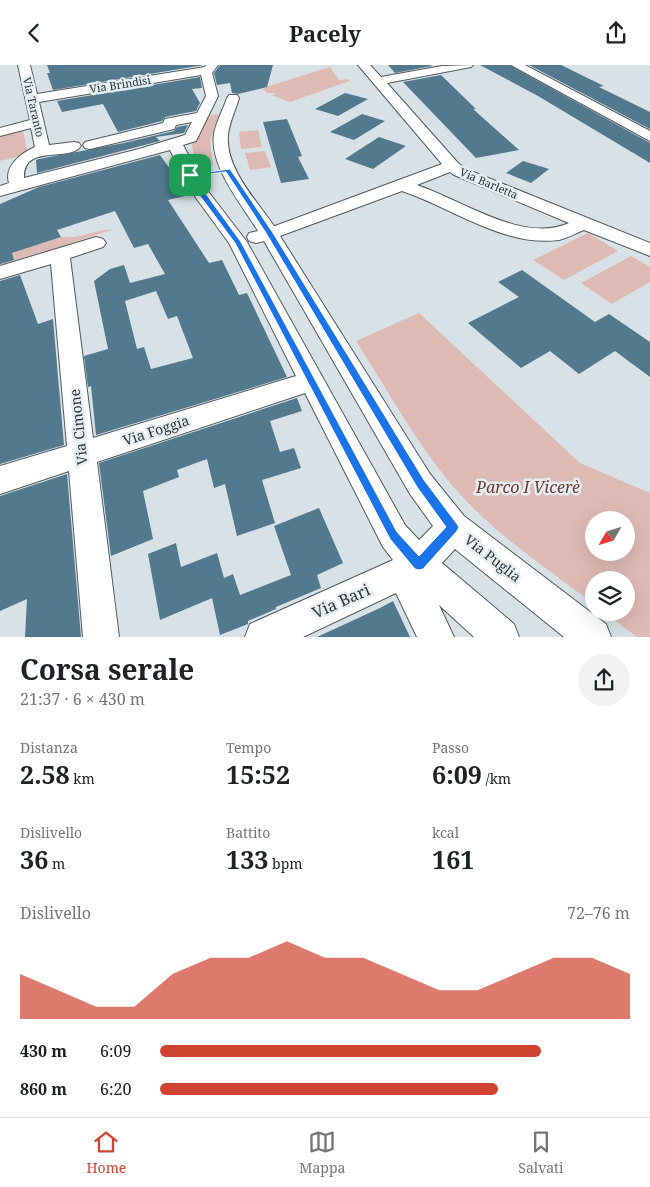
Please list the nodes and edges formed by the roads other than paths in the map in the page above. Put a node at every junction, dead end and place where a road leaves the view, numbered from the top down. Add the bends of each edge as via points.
1 (24, 65) edge
2 (364, 65) edge
3 (467, 65) edge
4 (517, 65) edge
5 (210, 67) edge
6 (379, 81) junction
7 (233, 98) dead end
8 (32, 99) junction
9 (203, 116) junction
10 (36, 123) junction
11 (0, 132) edge
12 (650, 137) edge
13 (175, 144) junction
14 (90, 145) dead end
15 (74, 146) dead end
16 (43, 149) junction
17 (21, 163) junction
18 (452, 166) junction
19 (0, 168) edge
20 (228, 170) junction
21 (190, 175) junction
22 (18, 185) junction
23 (401, 185) junction
24 (0, 191) edge
25 (584, 223) junction
26 (269, 233) junction
27 (238, 242) junction
28 (96, 243) dead end
29 (650, 250) edge
30 (60, 255) junction
31 (0, 273) edge
32 (312, 381) junction
33 (80, 454) junction
34 (0, 480) edge
35 (453, 527) junction
36 (412, 569) junction
37 (101, 637) edge
38 (262, 637) edge
39 (436, 637) edge
40 (501, 637) edge
41 (593, 637) edge

1 - 8 street, Via Taranto
2 - 6 street, Via Barletta
3 - 6 street
4 - 12 street
5 - 8 street, Via Brindisi
5 - 9 street via 206,77 212,96
6 - 18 street, Via Barletta
7 - 20 street, Via Puglia via 221,135
8 - 10 street, Via Taranto
9 - 13 street via 194,136
9 - 14 street
10 - 11 street
10 - 16 street, Via Taranto
13 - 21 street
13 - 22 street
15 - 16 street
16 - 17 street
17 - 19 street
17 - 22 street via 15,174
18 - 23 street
18 - 25 street, Via Barletta
20 - 21 street
20 - 26 street, Via Puglia
21 - 27 street
22 - 24 street
23 - 25 street via 514,232 560,234
23 - 26 street
25 - 29 street, Via Barletta
26 - 27 street
26 - 35 street, Via Puglia via 420,484
27 - 32 street
28 - 30 street
30 - 31 street
30 - 33 street, Via Cimone
32 - 33 street, Via Foggia
32 - 36 street
33 - 34 street, Via Foggia
33 - 37 street, Via Cimone
35 - 36 street
35 - 41 street, Via Puglia
36 - 38 street, Via Bari
36 - 39 street
36 - 40 street

